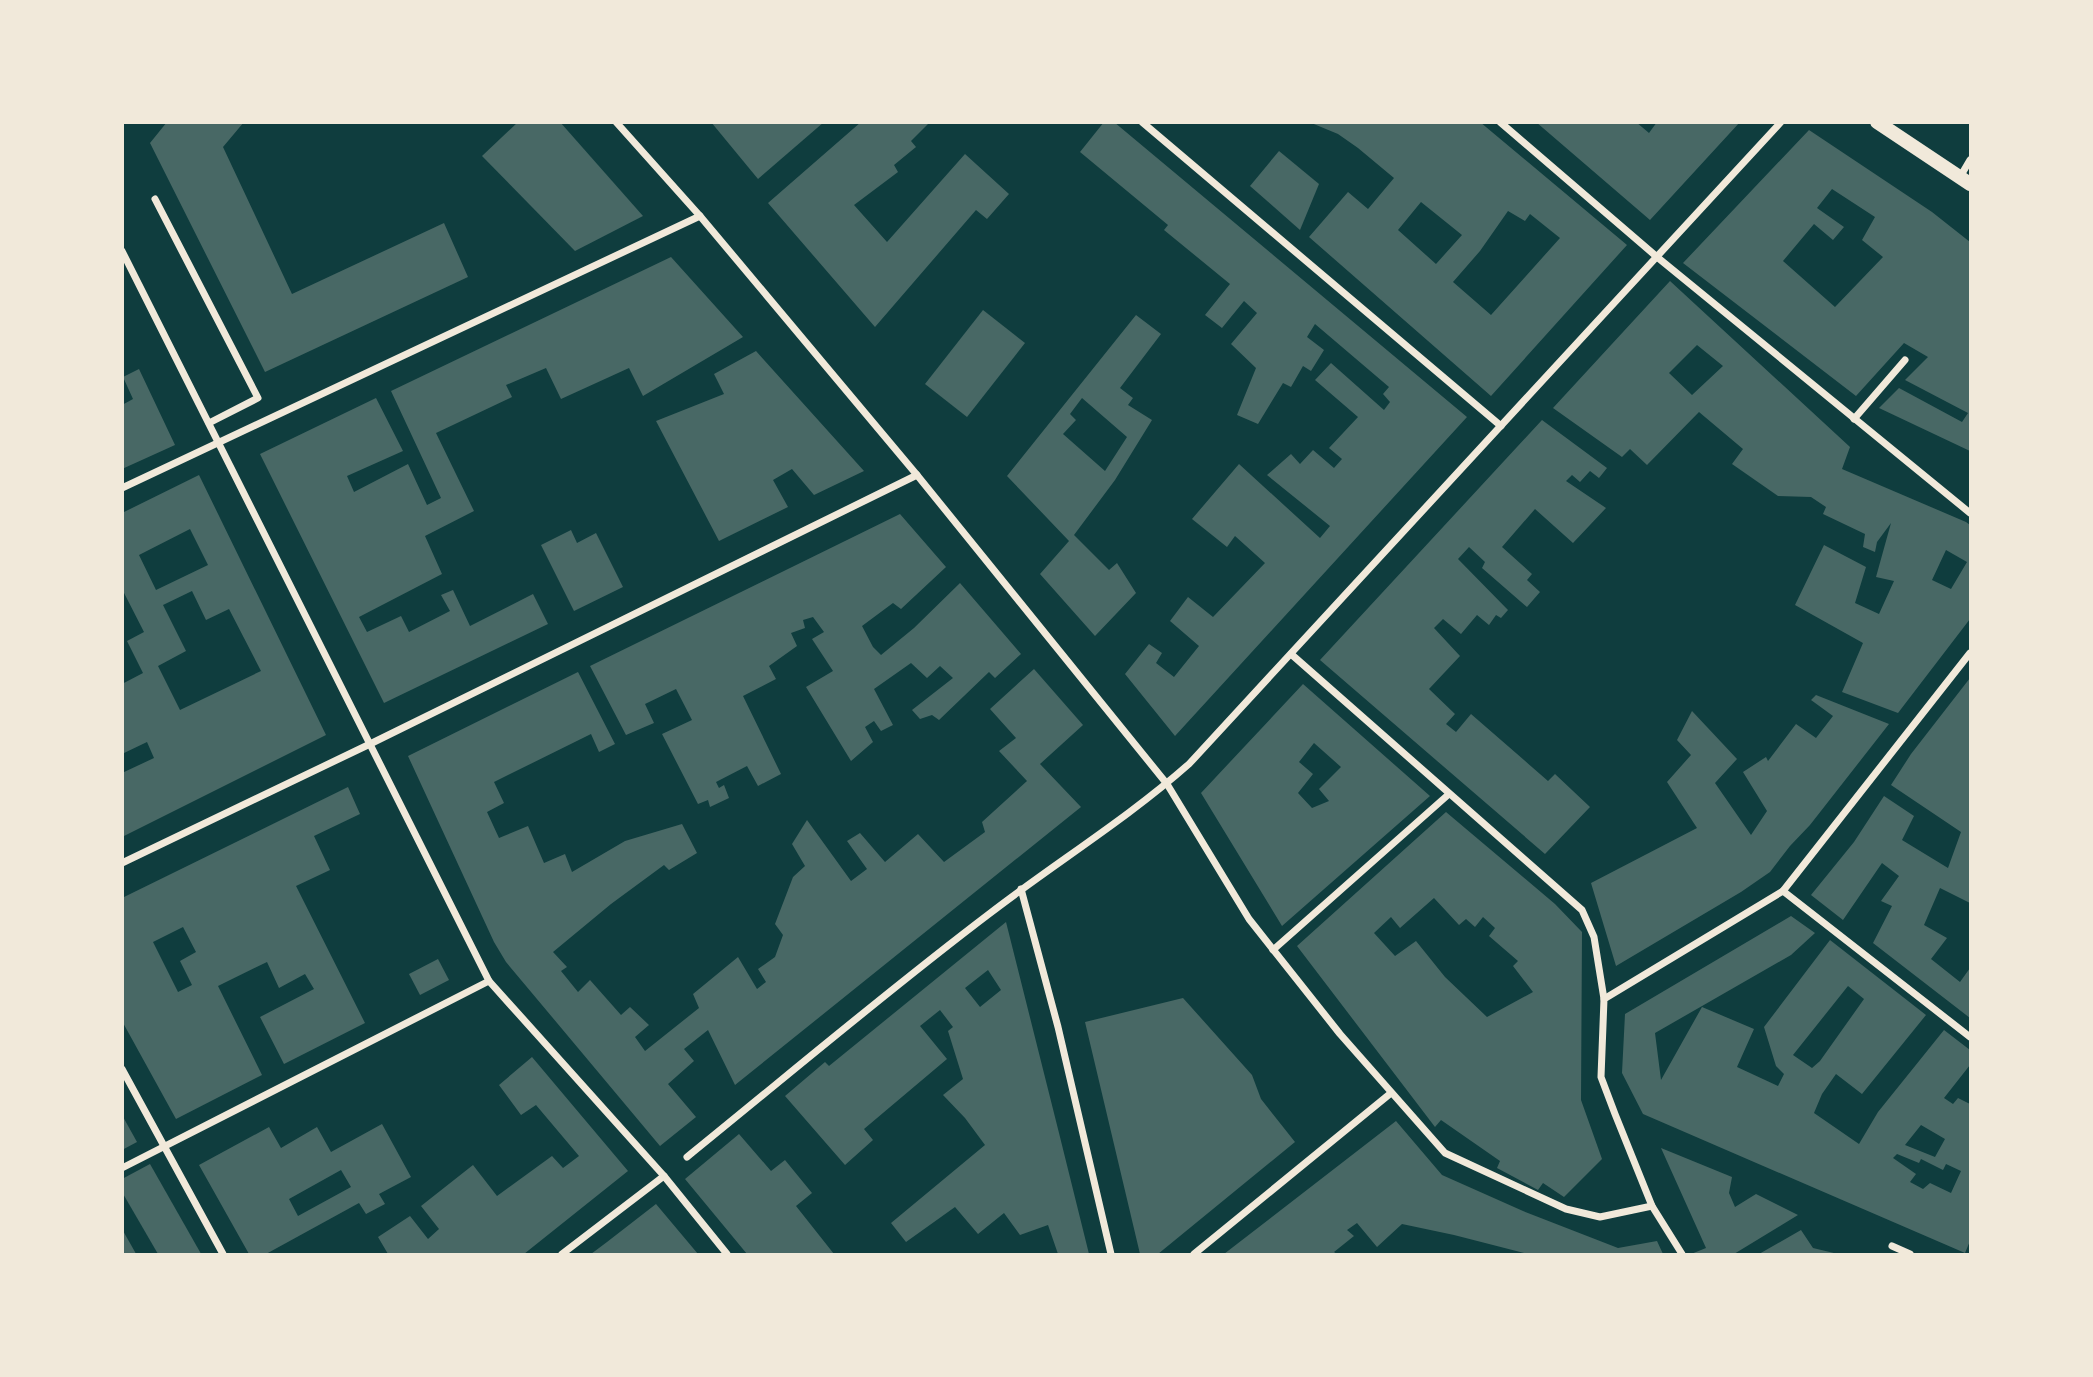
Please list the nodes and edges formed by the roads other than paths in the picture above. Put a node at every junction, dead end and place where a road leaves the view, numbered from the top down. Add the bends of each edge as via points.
1 (616, 122) edge
2 (1142, 122) edge
3 (1500, 122) edge
4 (1781, 122) edge
5 (1877, 122) edge
6 (1970, 160) edge
7 (1965, 181) edge
8 (155, 199) dead end
9 (700, 216) junction
10 (122, 251) edge
11 (1657, 257) junction
12 (1905, 360) dead end
13 (1854, 419) junction
14 (209, 423) junction
15 (1501, 426) junction
16 (218, 442) junction
17 (917, 475) junction
18 (122, 488) edge
19 (1970, 513) edge
20 (1970, 653) edge
21 (1291, 654) junction
22 (370, 744) junction
23 (1167, 784) junction
24 (1449, 794) junction
25 (122, 863) edge
26 (1021, 889) junction
27 (1783, 891) junction
28 (1273, 950) junction
29 (489, 981) junction
30 (1604, 999) junction
31 (1970, 1037) edge
32 (122, 1069) edge
33 (1391, 1093) junction
34 (163, 1147) junction
35 (687, 1157) dead end
36 (122, 1168) edge
37 (664, 1176) junction
38 (1652, 1206) junction
39 (1892, 1246) dead end
40 (223, 1255) edge
41 (562, 1255) edge
42 (727, 1255) edge
43 (1111, 1255) edge
44 (1194, 1255) edge
45 (1682, 1255) edge
46 (1910, 1255) edge

1 - 9 street
2 - 15 street
3 - 11 street
4 - 11 street
5 - 7 main road
6 - 7 street
8 - 14 street via 258,398
9 - 16 street
9 - 17 street
10 - 14 street
11 - 13 street
11 - 15 street
12 - 13 street
13 - 19 street
14 - 16 street
15 - 21 street
16 - 18 street
16 - 22 street
17 - 22 street
17 - 23 street
20 - 27 street
21 - 23 street
21 - 24 street
22 - 25 street
22 - 29 street
23 - 26 street
23 - 28 street via 1249,919
24 - 28 street
24 - 30 street via 1582,910 1594,937
26 - 35 street
26 - 43 street
27 - 30 street
27 - 31 street
28 - 33 street
29 - 34 street
29 - 37 street
30 - 38 street via 1601,1076
32 - 34 street
33 - 38 street via 1444,1153 1566,1209 1600,1217
33 - 44 street
34 - 36 street
34 - 40 street
37 - 41 street
37 - 42 street
38 - 45 street
39 - 46 street

